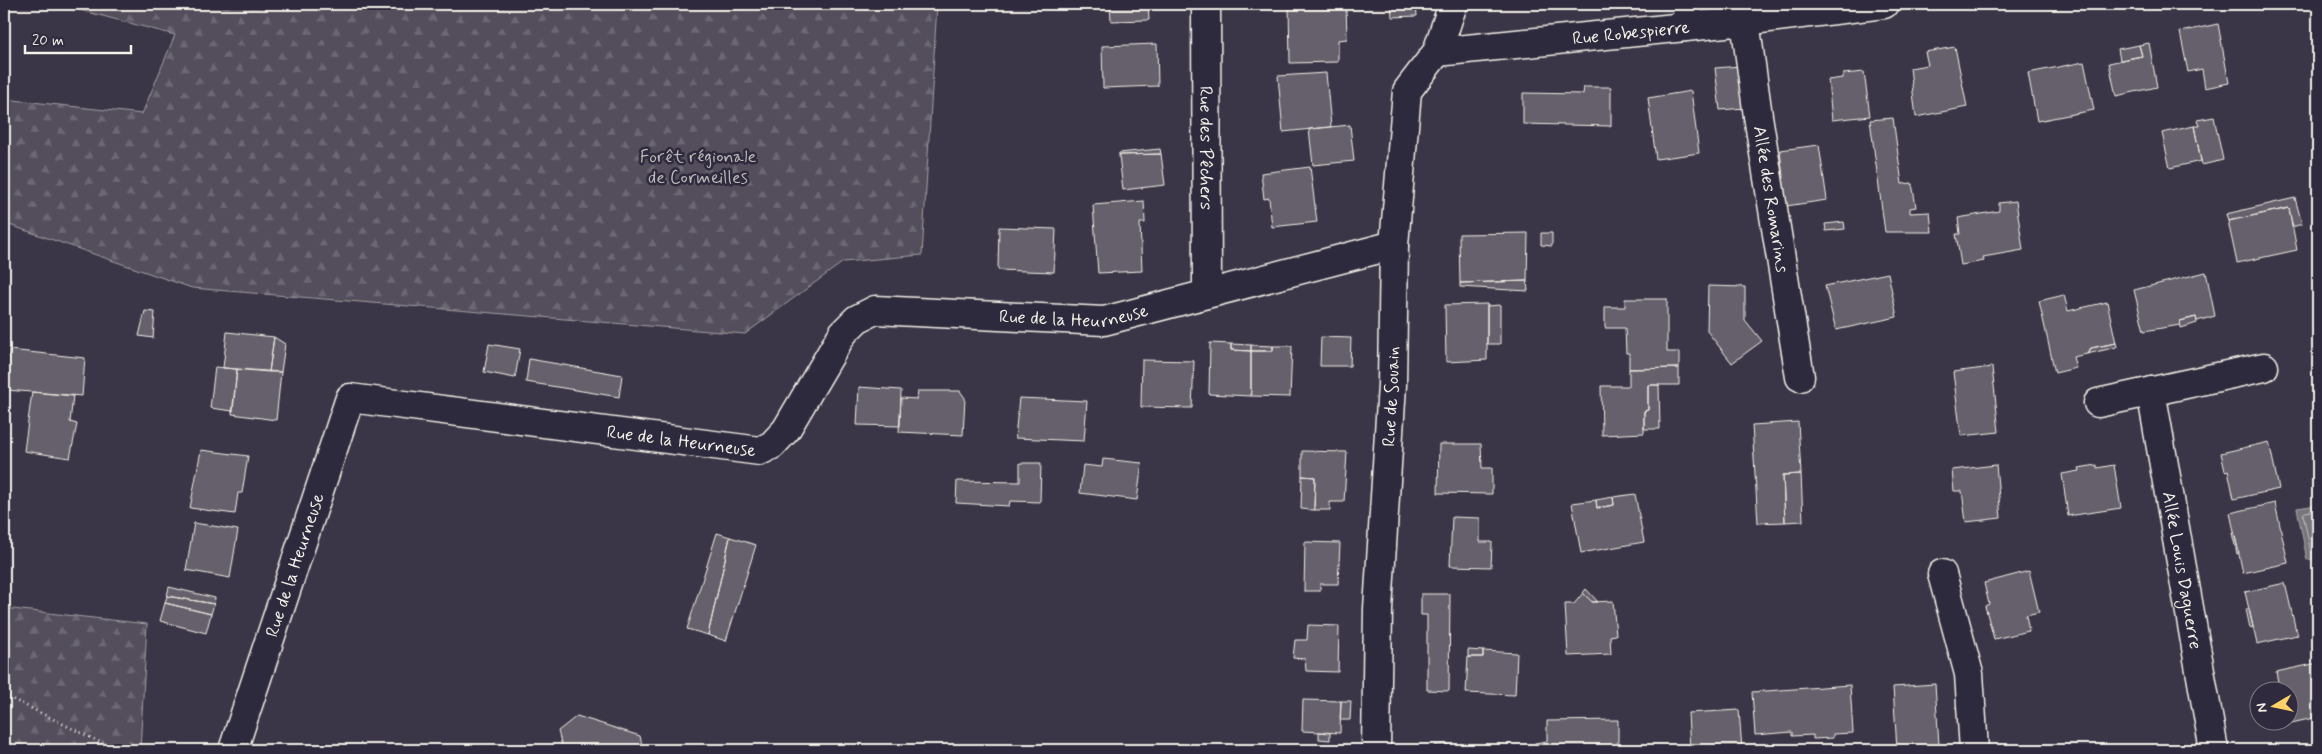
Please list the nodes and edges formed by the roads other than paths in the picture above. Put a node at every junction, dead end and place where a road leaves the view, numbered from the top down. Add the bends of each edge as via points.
1 (1206, 4) edge
2 (1453, 4) edge
3 (1884, 4) edge
4 (1687, 15) edge
5 (1745, 21) junction
6 (1437, 52) junction
7 (1394, 245) junction
8 (1207, 293) junction
9 (2264, 367) dead end
10 (1800, 376) dead end
11 (2151, 391) junction
12 (2098, 403) dead end
13 (1942, 574) dead end
14 (233, 750) edge
15 (1376, 750) edge
16 (1974, 750) edge
17 (2214, 750) edge

1 - 8 street, Rue des Pêchers
2 - 6 street, Rue de Souain
3 - 5 street, Rue Robespierre
4 - 5 street, Rue Robespierre
4 - 6 street, Rue Robespierre
5 - 10 street, Allée des Romarins
6 - 7 street, Rue de Souain via 1407,91
7 - 8 street, Rue de la Heurneuse
7 - 15 street, Rue de Souain via 1392,385 1378,610
8 - 14 street, Rue de la Heurneuse via 1104,321 875,310 857,319 843,333 786,430 772,445 760,451 350,398
9 - 11 street
11 - 12 street
11 - 17 street, Allée Louis Daguerre
13 - 16 street via 1969,674

